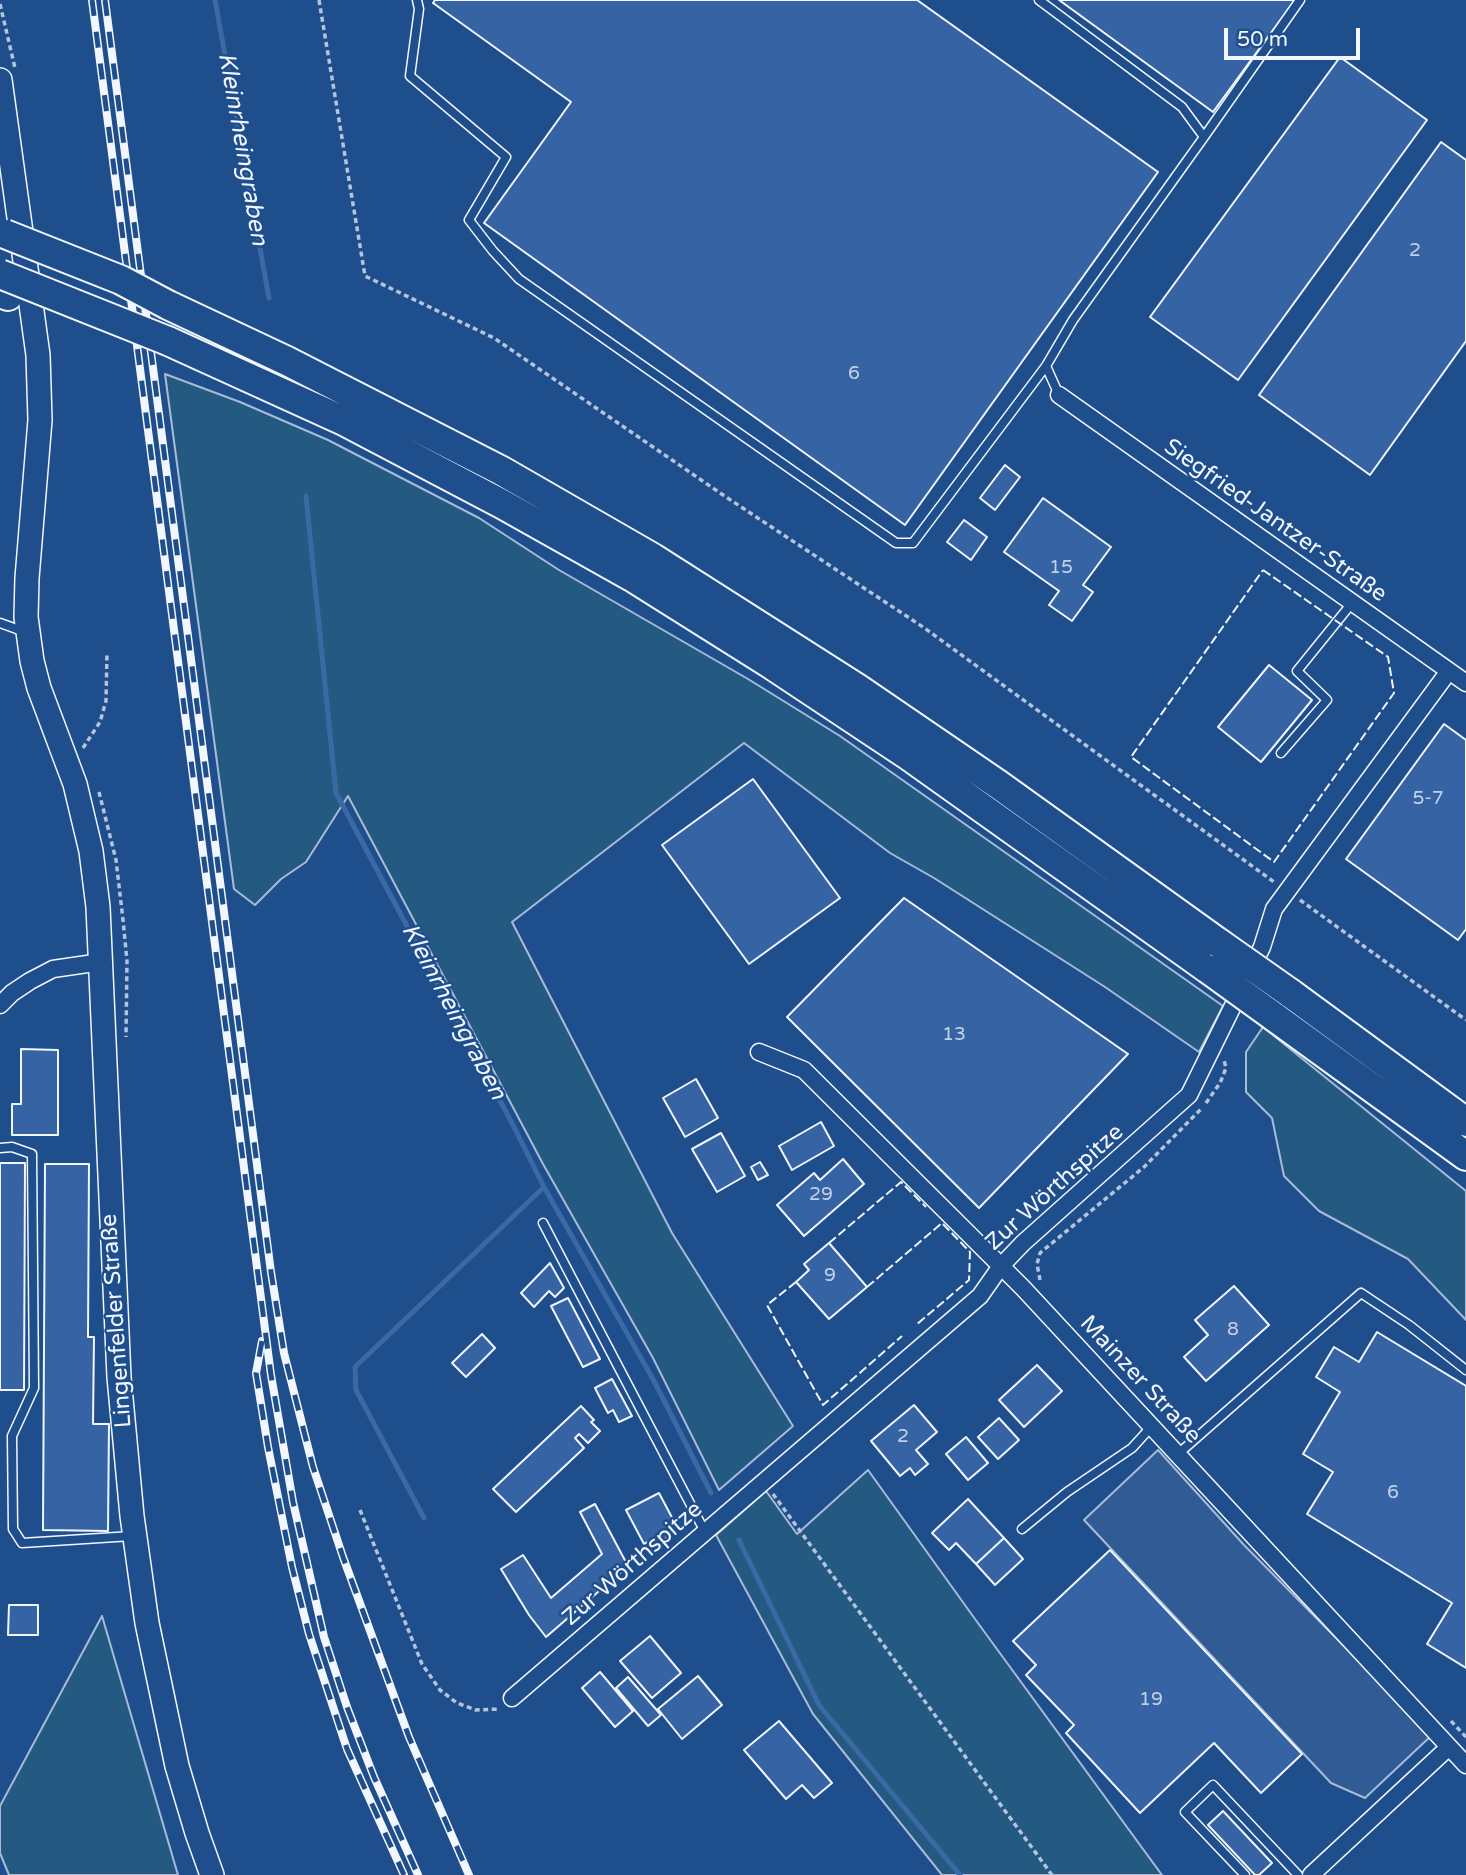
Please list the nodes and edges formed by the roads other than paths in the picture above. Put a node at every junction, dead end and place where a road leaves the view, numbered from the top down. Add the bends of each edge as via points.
1 (417, 0) edge
2 (1039, 0) edge
3 (1300, 0) edge
4 (0, 80) edge
5 (1204, 137) junction
6 (2, 260) edge
7 (1046, 366) junction
8 (1059, 395) joint
9 (1352, 603) junction
10 (0, 623) edge
11 (27, 633) junction
12 (1449, 671) junction
13 (1466, 683) edge
14 (1281, 753) dead end
15 (101, 962) junction
16 (0, 1005) edge
17 (759, 1052) dead end
18 (1466, 1122) edge
19 (0, 1148) edge
20 (1466, 1156) edge
21 (543, 1223) dead end
22 (1001, 1266) junction
23 (1466, 1370) edge
24 (1152, 1426) junction
25 (1178, 1454) junction
26 (1022, 1529) dead end
27 (705, 1531) junction
28 (135, 1536) junction
29 (512, 1698) road end
30 (1449, 1747) junction
31 (1466, 1765) edge
32 (212, 1875) edge
33 (1245, 1875) edge
34 (1298, 1875) edge
35 (1311, 1875) edge

1 - 7 lane via 410,76 506,157 469,220 493,251 520,279 896,543 913,543
2 - 5 lane via 1182,107
3 - 5 lane
4 - 11 main road, Lingenfelder Straße via 37,355 40,420
5 - 7 lane via 1073,320
6 - 18 highway, bridge via 167,305 502,471 653,558 1009,792
6 - 20 highway, bridge via 107,316 359,428 632,577 909,756
7 - 8 lane
8 - 9 street, Siegfried-Jantzer-Straße
9 - 12 street, Siegfried-Jantzer-Straße
9 - 14 lane via 1297,671 1327,700
10 - 11 lane
11 - 15 main road, Lingenfelder Straße via 39,688 68,761 91,851
12 - 13 street, Siegfried-Jantzer-Straße
12 - 22 street, Zur Wörthspitze via 1274,909 1262,947 1189,1096
15 - 16 street via 53,969
15 - 28 main road, Lingenfelder Straße via 119,1377
17 - 22 street, Mainzer Straße via 804,1070
19 - 28 lane via 32,1154 34,1388 12,1436 13,1529 22,1543
21 - 27 lane
22 - 24 street, Mainzer Straße
22 - 27 street, Zur Wörthspitze via 980,1296
23 - 25 lane via 1362,1293
24 - 25 street, Mainzer Straße
24 - 26 lane via 1132,1448
25 - 30 street, Mainzer Straße
27 - 29 street, Zur Wörthspitze
28 - 32 main road, Lingenfelder Straße via 147,1623 177,1766
30 - 31 street, Mainzer Straße
30 - 35 street
33 - 34 lane via 1185,1812 1213,1786

